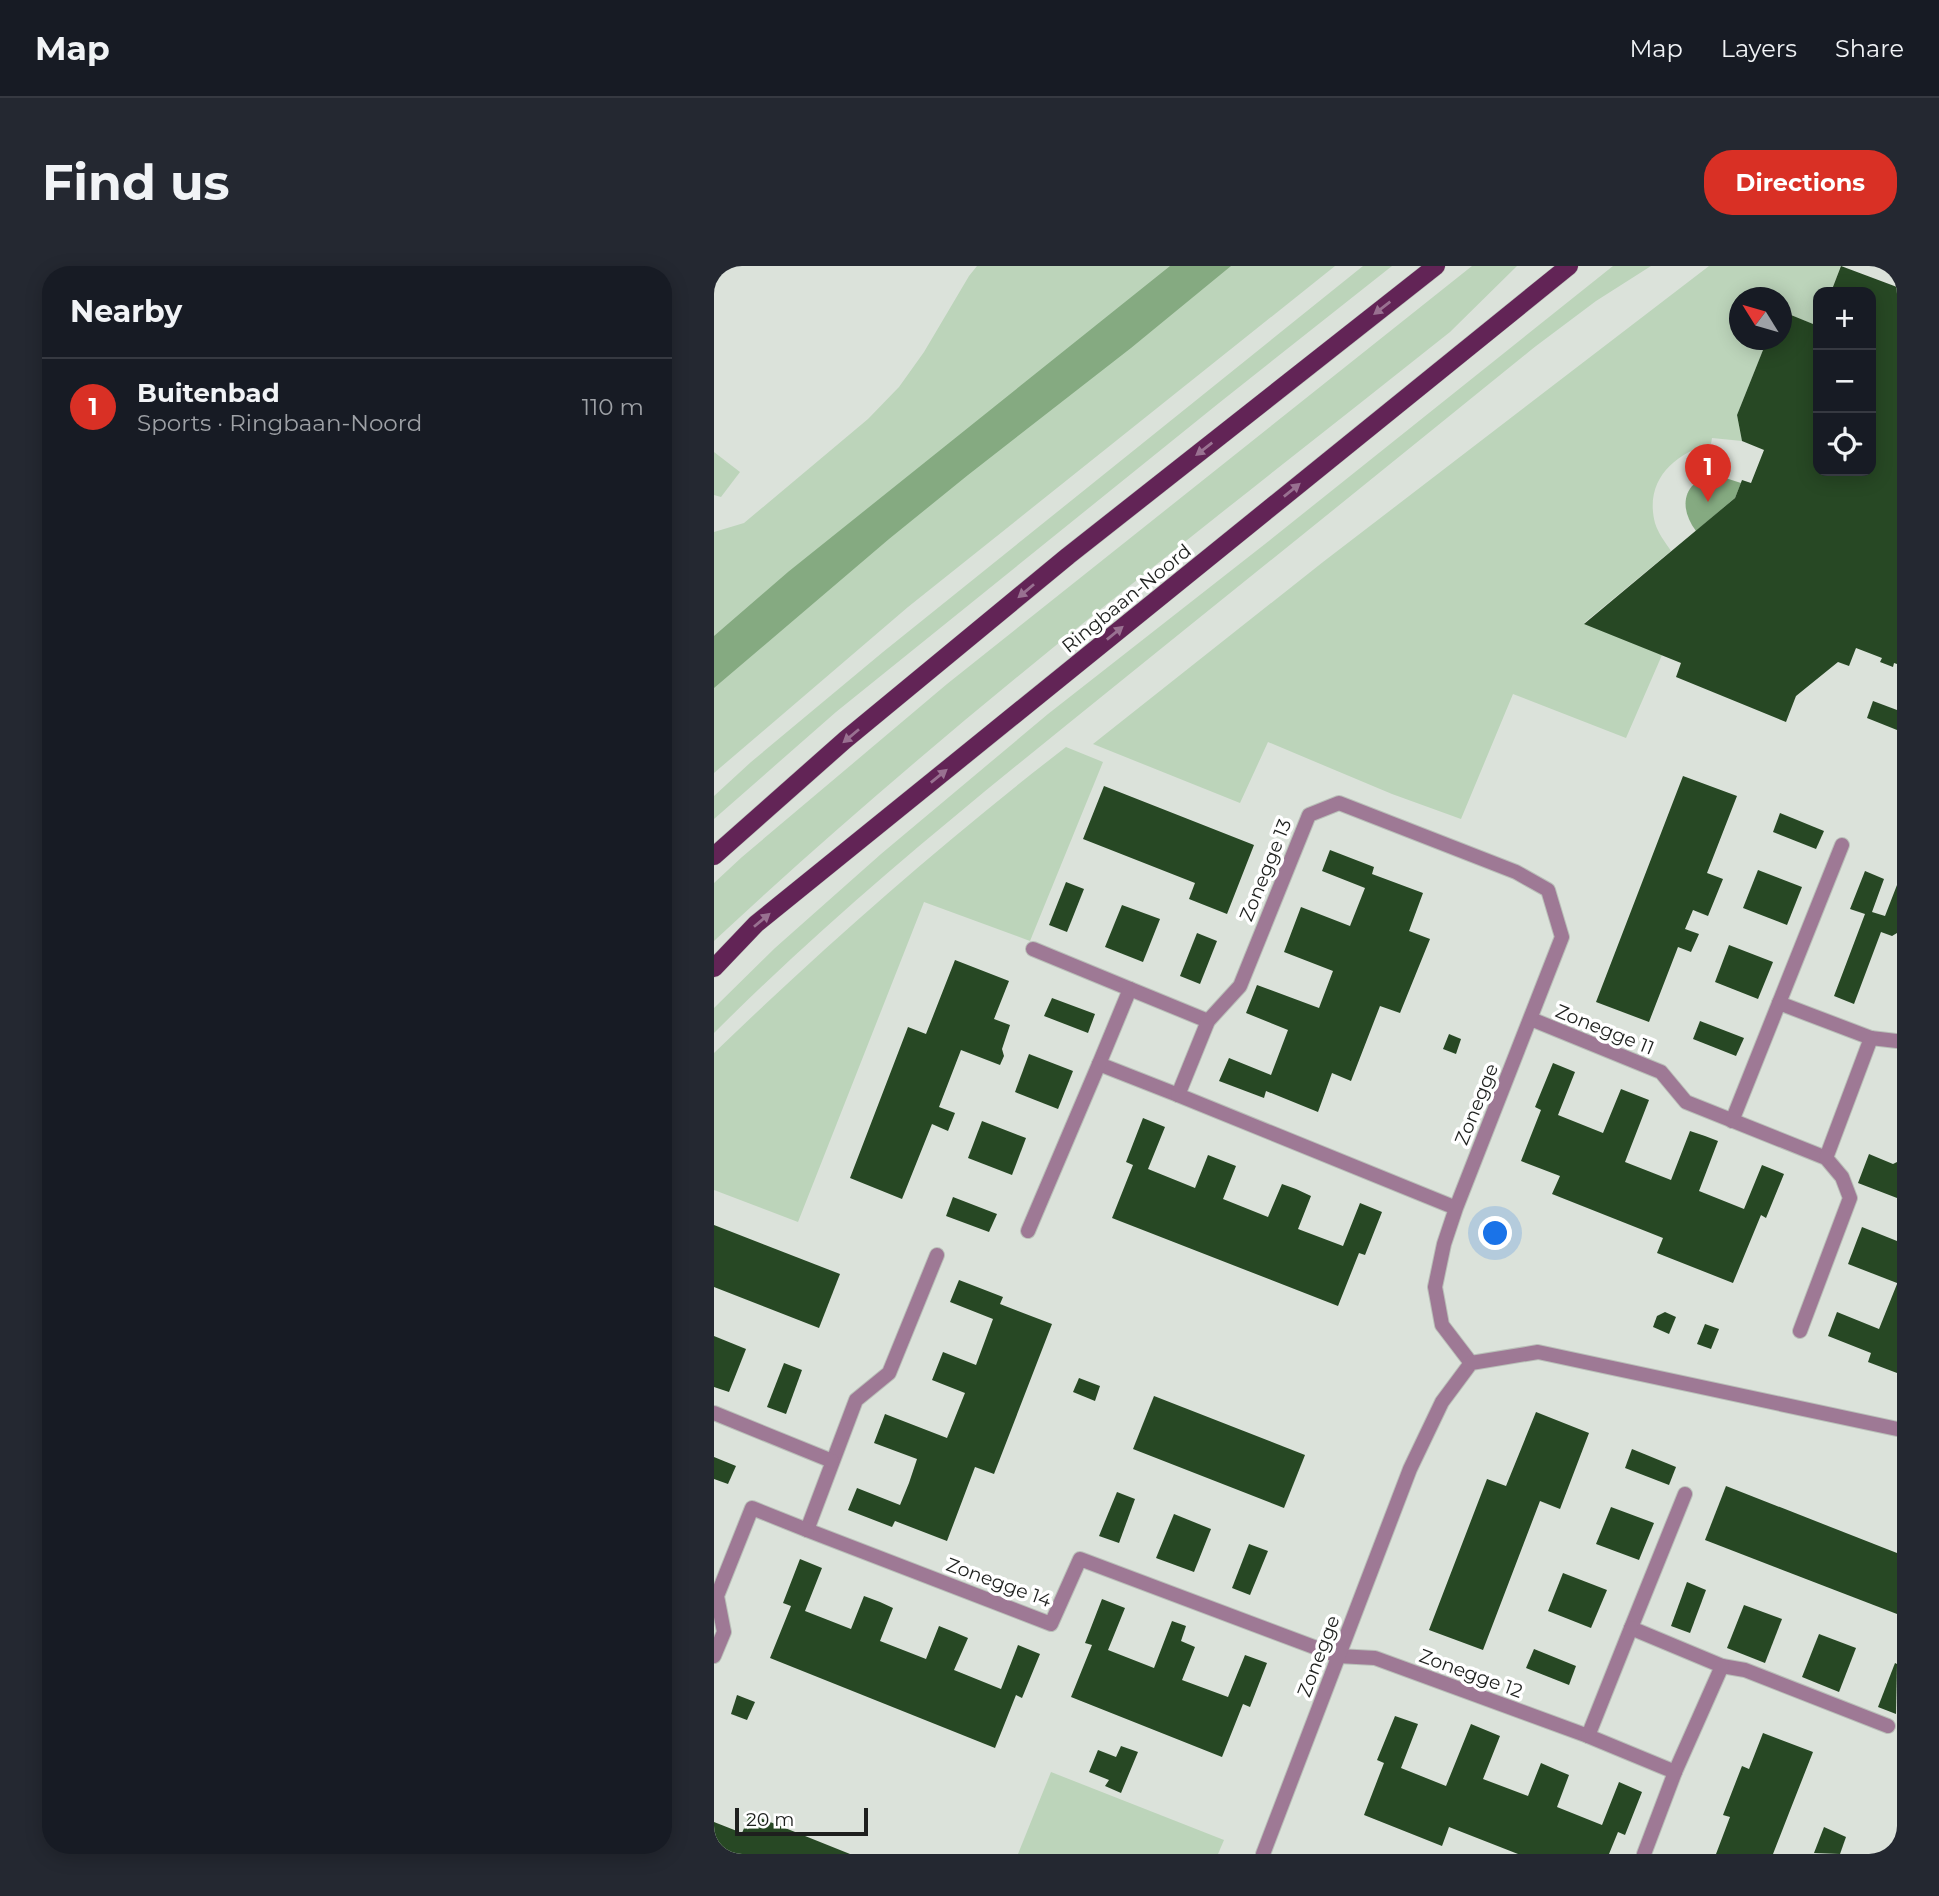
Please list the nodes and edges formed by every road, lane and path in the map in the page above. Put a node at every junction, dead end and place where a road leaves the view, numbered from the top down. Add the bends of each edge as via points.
1 (1436, 266) edge
2 (1569, 266) edge
3 (1842, 845) dead end
4 (714, 856) edge
5 (1516, 872) joint
6 (1034, 949) dead end
7 (714, 968) edge
8 (1130, 989) junction
9 (1779, 1003) junction
10 (1531, 1019) junction
11 (1208, 1021) junction
12 (1871, 1038) junction
13 (1897, 1041) edge
14 (1099, 1064) junction
15 (1178, 1096) junction
16 (1732, 1121) junction
17 (1826, 1158) junction
18 (1456, 1209) junction
19 (1028, 1231) dead end
20 (937, 1255) dead end
21 (1800, 1331) dead end
22 (1471, 1363) junction
23 (714, 1413) edge
24 (1897, 1429) edge
25 (832, 1461) junction
26 (1685, 1494) dead end
27 (807, 1530) junction
28 (1631, 1628) junction
29 (714, 1656) edge
30 (1339, 1656) junction
31 (1722, 1666) junction
32 (1888, 1726) dead end
33 (1588, 1736) junction
34 (1675, 1772) junction
35 (1263, 1854) edge
36 (1644, 1854) edge

1 -> 4 main road via 1068,556 845,740
7 -> 2 main road, Ringbaan-Noord via 767,915
3 - 9 street
5 - 10 street, Zonegge via 1548,890 1562,937
5 - 11 street, Zonegge 13 via 1339,803 1309,815 1240,986
6 - 8 street
8 - 11 street
8 - 14 street
9 - 12 street
9 - 16 street
10 - 16 street, Zonegge 11 via 1661,1072 1686,1102
10 - 18 street, Zonegge
11 - 15 street, Zonegge 13
12 - 13 street
12 - 17 street
14 - 15 street
14 - 19 street
15 - 18 street
16 - 17 street, Zonegge 11
17 - 21 street via 1842,1177 1850,1199
18 - 22 street, Zonegge via 1435,1287 1442,1325
20 - 25 street via 890,1373 856,1399
22 - 24 street via 1538,1352
22 - 30 street, Zonegge via 1442,1402 1410,1469
23 - 25 street
25 - 27 street
26 - 28 street
27 - 29 street, Zonegge 14 via 752,1508 717,1596 724,1632
27 - 30 street, Zonegge 14 via 1051,1624 1080,1559
28 - 31 street
28 - 33 street
30 - 33 street, Zonegge 12 via 1375,1658
30 - 35 street, Zonegge
31 - 32 street via 1745,1670
31 - 34 street
33 - 34 street, Zonegge 12
34 - 36 street

